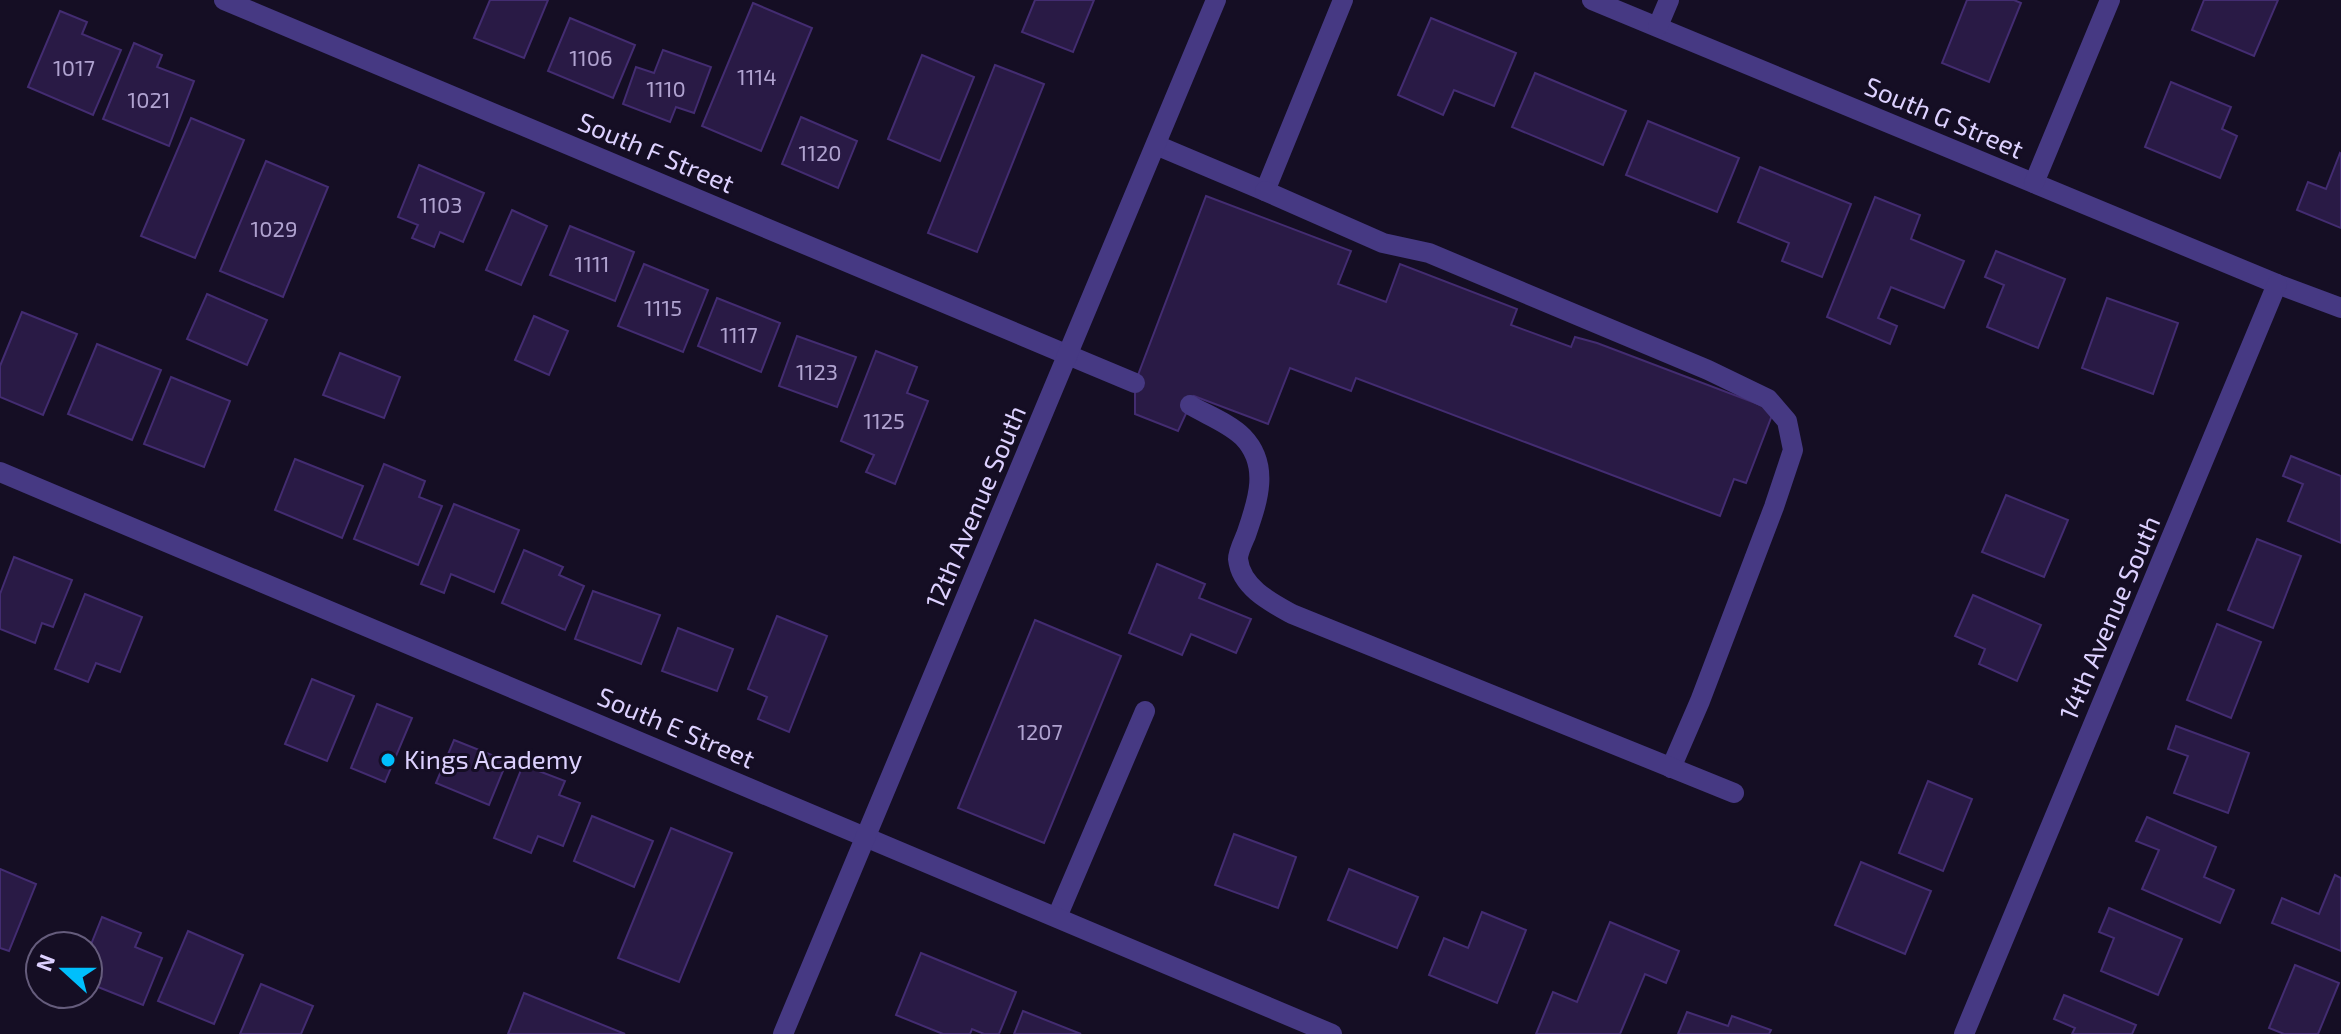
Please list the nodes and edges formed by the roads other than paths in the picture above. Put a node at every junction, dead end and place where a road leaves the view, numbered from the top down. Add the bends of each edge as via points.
1 (224, 0) edge
2 (1216, 0) edge
3 (1343, 0) edge
4 (1592, 0) edge
5 (1669, 0) edge
6 (2110, 0) edge
7 (1658, 26) junction
8 (1156, 145) junction
9 (2034, 183) junction
10 (1265, 191) junction
11 (2277, 284) junction
12 (2341, 308) edge
13 (1068, 355) junction
14 (1135, 383) dead end
15 (1190, 405) dead end
16 (0, 472) edge
17 (1145, 711) dead end
18 (1671, 768) junction
19 (1734, 793) dead end
20 (866, 836) junction
21 (1057, 917) junction
22 (783, 1034) edge
23 (1332, 1034) edge
24 (1964, 1034) edge

1 - 13 street, South F Street
2 - 8 street, 12th Avenue South
3 - 10 street
4 - 7 street, South G Street
5 - 7 street
6 - 9 street
7 - 9 street, South G Street
8 - 10 street
8 - 13 street, 12th Avenue South
9 - 11 street, South G Street
10 - 18 street via 1383,243 1429,253 1708,370 1768,399 1787,421 1793,450 1774,507
11 - 12 street
11 - 24 street, 14th Avenue South
13 - 14 street, South F Street
13 - 20 street, 12th Avenue South
15 - 18 street via 1236,431 1255,454 1258,499 1238,557 1245,578 1258,593 1292,614
16 - 20 street, South E Street
17 - 21 street
18 - 19 street
20 - 21 street, South E Street
20 - 22 street, 12th Avenue South
21 - 23 street, South E Street

